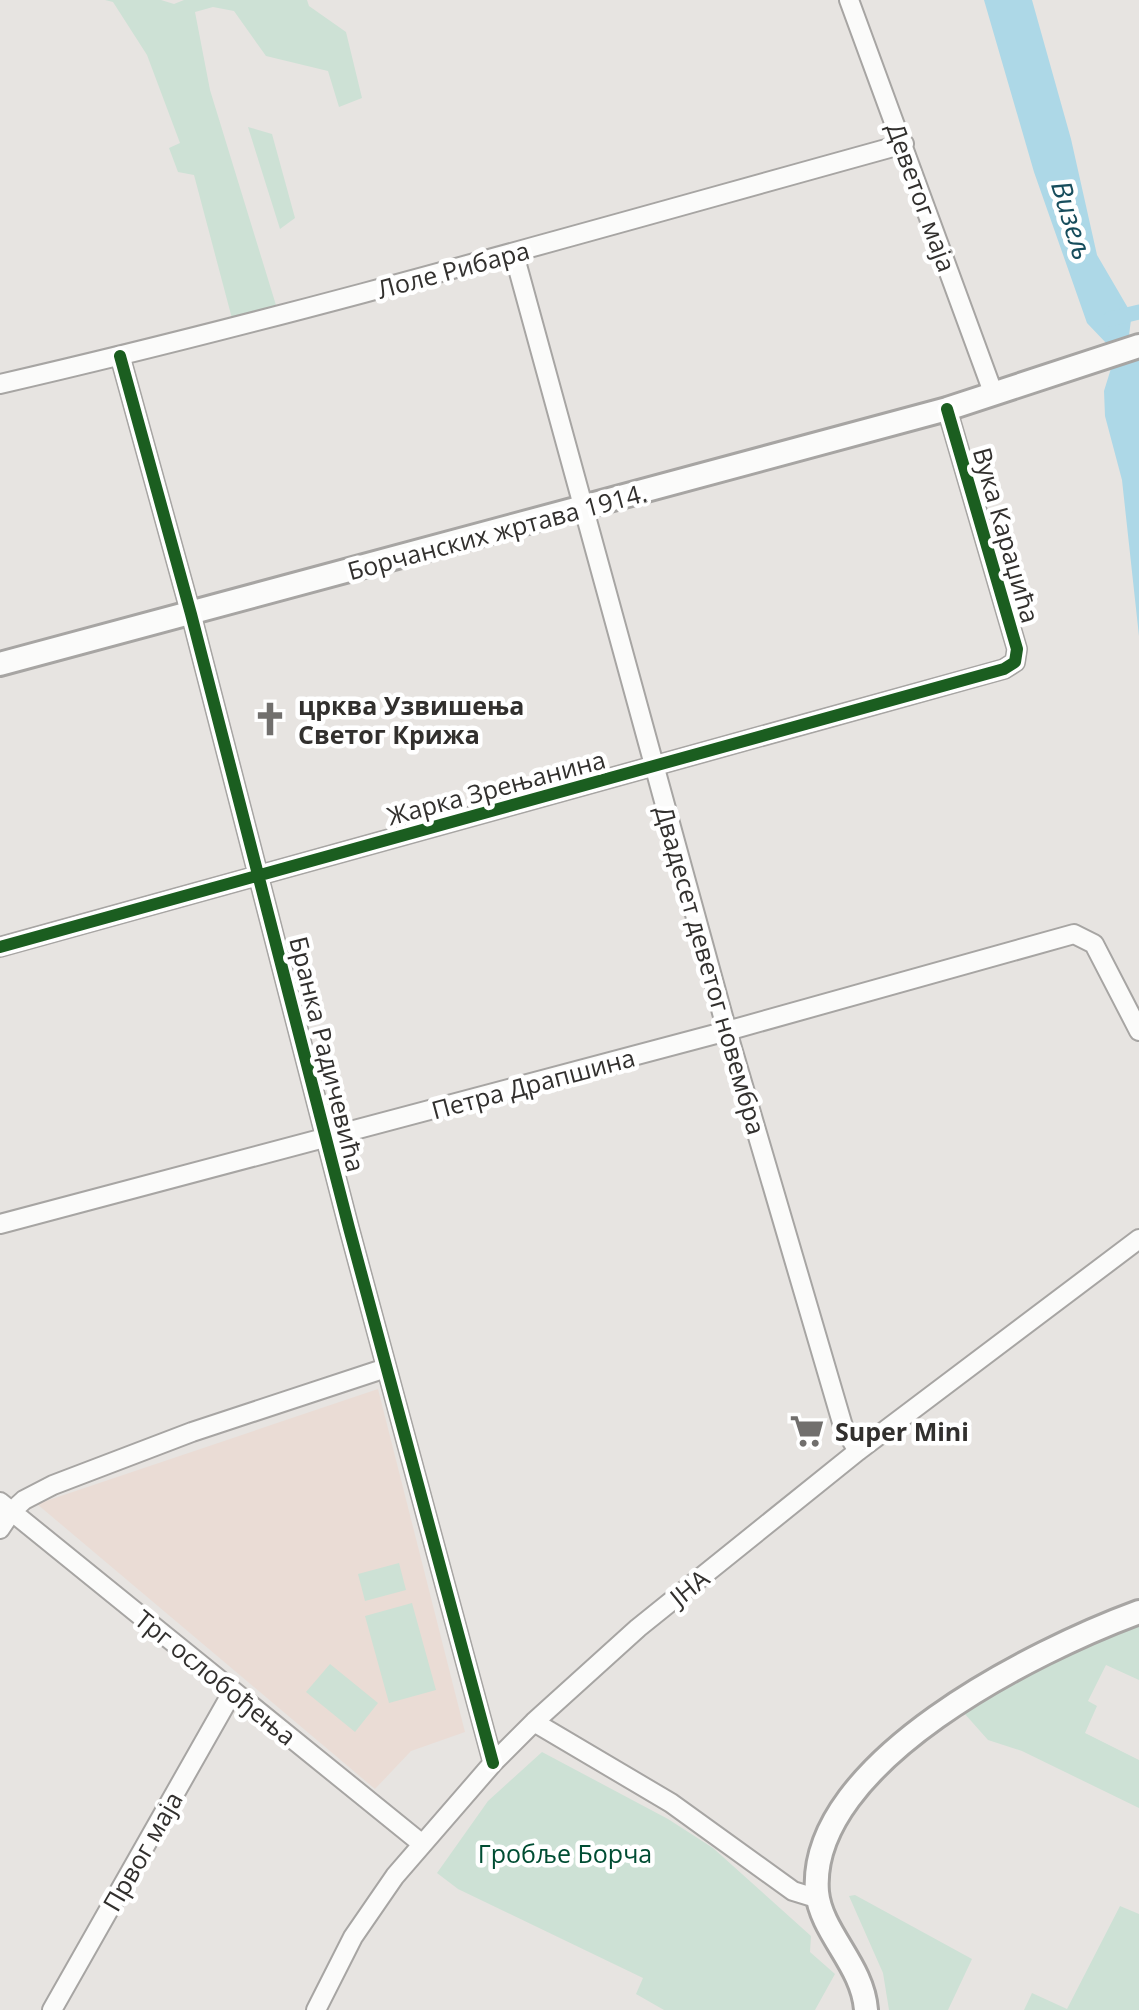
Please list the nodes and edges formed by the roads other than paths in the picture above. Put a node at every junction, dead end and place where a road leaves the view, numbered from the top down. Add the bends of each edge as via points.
1 (849, 0) edge
2 (904, 144) junction
3 (514, 254) junction
4 (1137, 347) edge
5 (120, 356) junction
6 (0, 384) edge
7 (994, 396) junction
8 (947, 410) junction
9 (585, 508) junction
10 (191, 614) junction
11 (0, 664) edge
12 (1004, 669) joint
13 (654, 767) junction
14 (259, 876) junction
15 (0, 947) edge
16 (728, 1030) junction
17 (1139, 1030) edge
18 (326, 1138) junction
19 (0, 1224) edge
20 (1139, 1239) edge
21 (386, 1368) junction
22 (858, 1451) junction
23 (6, 1506) edge
24 (0, 1529) edge
25 (1139, 1612) edge
26 (233, 1691) junction
27 (534, 1722) junction
28 (493, 1762) junction
29 (421, 1843) junction
30 (819, 1899) junction
31 (52, 2010) edge
32 (316, 2010) edge
33 (866, 2010) edge

1 - 2 street, Деветог маја
2 - 3 street, Лоле Рибара
2 - 7 street, Деветог маја
3 - 5 street, Лоле Рибара
3 - 9 street, Двадесет деветог новембра
4 - 7 street, Борчанских жртава 1914.
5 - 6 street, Лоле Рибара
5 - 10 street, Бранка Радичевића
7 - 8 street, Борчанских жртава 1914.
8 - 9 street, Борчанских жртава 1914.
8 - 12 street, Вука Караџића via 1017,649 1015,662
9 - 10 street, Борчанских жртава 1914.
9 - 13 street, Двадесет деветог новембра
10 - 11 street, Борчанских жртава 1914.
10 - 14 street, Бранка Радичевића
12 - 13 street, Жарка Зрењанина
13 - 14 street, Жарка Зрењанина
13 - 16 street, Двадесет деветог новембра
14 - 15 street, Жарка Зрењанина
14 - 18 street, Бранка Радичевића
16 - 17 street, Петра Драпшина via 1065,936 1084,936 1094,944
16 - 18 street, Петра Драпшина
16 - 22 street, Двадесет деветог новембра via 843,1426
18 - 19 street, Петра Драпшина
18 - 21 street, Бранка Радичевића
20 - 22 street, ЈНА
21 - 23 street via 192,1432
21 - 28 street, Бранка Радичевића
22 - 27 street, ЈНА via 638,1628
23 - 24 street
23 - 26 street, Трг ослобођења
25 - 30 street via 1010,1670 881,1762 834,1818 819,1871
26 - 29 street, Трг ослобођења
26 - 31 street, Првог маја
27 - 28 street, ЈНА
27 - 30 street via 672,1803 793,1891
28 - 29 street, ЈНА
29 - 32 street, ЈНА via 353,1937
30 - 33 street via 861,1981

